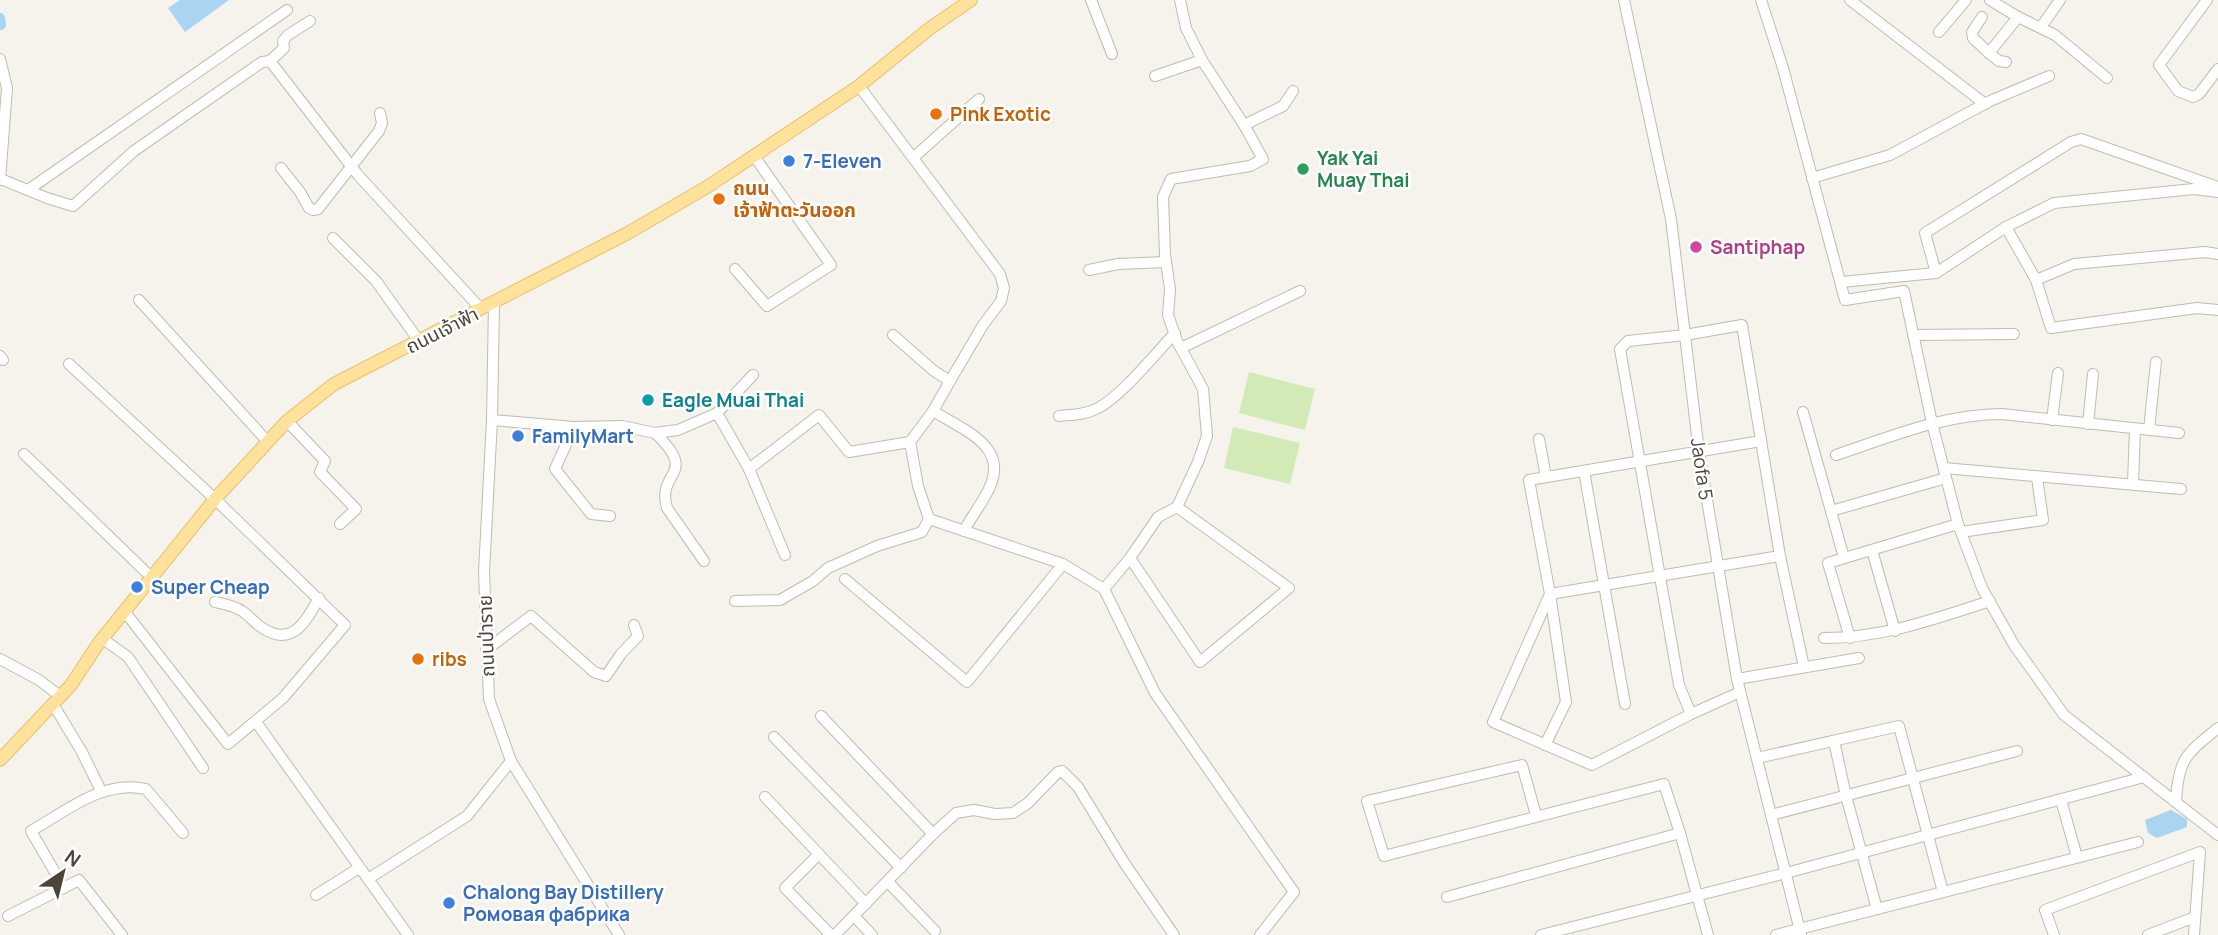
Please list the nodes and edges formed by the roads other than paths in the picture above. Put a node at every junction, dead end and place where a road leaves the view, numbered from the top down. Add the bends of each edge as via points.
1 (971, 0) edge
2 (1091, 0) edge
3 (1180, 0) edge
4 (1624, 0) edge
5 (1761, 0) edge
6 (1850, 0) edge
7 (1966, 0) edge
8 (1990, 0) edge
9 (2060, 0) edge
10 (2207, 0) edge
11 (287, 9) dead end
12 (1982, 17) dead end
13 (2018, 17) junction
14 (310, 21) dead end
15 (2041, 27) junction
16 (1939, 32) dead end
17 (1989, 53) junction
18 (1112, 54) dead end
19 (0, 59) edge
20 (1202, 60) junction
21 (270, 61) junction
22 (2006, 62) dead end
23 (1155, 76) dead end
24 (2049, 76) dead end
25 (2216, 76) edge
26 (2107, 78) dead end
27 (859, 86) junction
28 (1293, 91) dead end
29 (979, 99) dead end
30 (1984, 104) junction
31 (380, 113) dead end
32 (1244, 125) junction
33 (754, 156) junction
34 (914, 158) junction
35 (351, 167) junction
36 (281, 168) dead end
37 (1812, 178) junction
38 (0, 180) edge
39 (28, 190) junction
40 (2218, 190) edge
41 (2006, 227) junction
42 (333, 238) dead end
43 (2218, 254) edge
44 (1166, 262) junction
45 (735, 269) dead end
46 (1089, 270) dead end
47 (1936, 273) junction
48 (2036, 280) junction
49 (1841, 282) junction
50 (1300, 291) dead end
51 (139, 299) dead end
52 (494, 303) junction
53 (481, 309) junction
54 (2218, 310) edge
55 (1175, 333) junction
56 (2014, 334) dead end
57 (893, 335) dead end
58 (1685, 335) junction
59 (1913, 335) junction
60 (419, 341) junction
61 (1181, 348) junction
62 (2156, 362) dead end
63 (69, 365) dead end
64 (2058, 373) dead end
65 (2093, 374) dead end
66 (753, 375) dead end
67 (950, 381) junction
68 (933, 411) junction
69 (1803, 412) dead end
70 (717, 413) junction
71 (1059, 416) dead end
72 (492, 420) junction
73 (2052, 420) junction
74 (287, 421) junction
75 (1932, 423) junction
76 (2088, 424) junction
77 (574, 427) junction
78 (2135, 429) junction
79 (2149, 430) junction
80 (655, 433) junction
81 (2179, 433) dead end
82 (1539, 439) dead end
83 (267, 441) junction
84 (1762, 441) junction
85 (910, 442) junction
86 (1699, 452) junction
87 (24, 454) dead end
88 (1836, 455) dead end
89 (1639, 462) junction
90 (750, 469) junction
91 (1584, 471) junction
92 (1945, 473) junction
93 (1546, 477) junction
94 (2037, 477) junction
95 (2133, 483) junction
96 (2181, 489) dead end
97 (215, 499) junction
98 (1177, 507) junction
99 (1831, 511) junction
100 (610, 516) dead end
101 (929, 519) junction
102 (340, 524) dead end
103 (1960, 528) junction
104 (964, 531) junction
105 (1872, 550) junction
106 (785, 555) dead end
107 (1780, 556) junction
108 (1130, 558) junction
109 (1844, 558) junction
110 (704, 561) dead end
111 (1063, 564) junction
112 (1717, 567) junction
113 (151, 577) junction
114 (1660, 577) junction
115 (845, 579) dead end
116 (1604, 586) junction
117 (1104, 589) junction
118 (1550, 594) junction
119 (319, 598) junction
120 (215, 601) dead end
121 (735, 601) dead end
122 (1990, 601) junction
123 (125, 612) junction
124 (634, 625) dead end
125 (1895, 631) junction
126 (1824, 638) dead end
127 (1850, 638) junction
128 (103, 639) junction
129 (486, 650) junction
130 (1859, 658) dead end
131 (0, 659) edge
132 (1804, 667) junction
133 (1737, 680) junction
134 (1740, 692) junction
135 (57, 700) junction
136 (1625, 704) dead end
137 (1691, 714) junction
138 (821, 716) dead end
139 (256, 722) junction
140 (2218, 729) edge
141 (774, 737) dead end
142 (1834, 741) junction
143 (1545, 745) junction
144 (2017, 751) dead end
145 (1756, 758) junction
146 (0, 760) edge
147 (511, 761) junction
148 (204, 768) dead end
149 (1913, 778) junction
150 (2144, 778) junction
151 (101, 791) junction
152 (1846, 796) junction
153 (765, 797) dead end
154 (2061, 800) junction
155 (2176, 802) junction
156 (1536, 815) junction
157 (1771, 815) junction
158 (183, 833) dead end
159 (933, 834) junction
160 (1680, 834) junction
161 (1927, 835) junction
162 (2218, 835) edge
163 (2138, 842) dead end
164 (1861, 853) junction
165 (819, 854) junction
166 (2077, 856) junction
167 (359, 868) junction
168 (901, 868) junction
169 (1786, 873) junction
170 (368, 879) junction
171 (888, 882) junction
172 (65, 888) junction
173 (1943, 892) junction
174 (1698, 894) junction
175 (316, 895) dead end
176 (1447, 897) dead end
177 (866, 904) junction
178 (1877, 909) junction
179 (8, 916) dead end
180 (854, 916) junction
181 (2195, 917) junction
182 (935, 930) dead end
183 (1800, 932) edge
184 (122, 935) edge
185 (408, 935) edge
186 (619, 935) edge
187 (833, 935) edge
188 (872, 935) edge
189 (1174, 935) edge
190 (1260, 935) edge
191 (1541, 935) edge
192 (1708, 935) edge
193 (1776, 935) edge
194 (2054, 935) edge
195 (2148, 935) edge
196 (2194, 935) edge

1 - 27 main road, ถนนเจ้าฟ้า
2 - 18 street
3 - 20 street via 1186,28
4 - 58 street, Jaofa 5 via 1671,219
5 - 37 street
6 - 30 street
7 - 16 street
8 - 13 street
9 - 15 street
10 - 25 street via 2158,65 2178,91 2193,97
11 - 39 street
12 - 17 street via 1973,38
13 - 15 street
13 - 17 street
14 - 21 street via 288,35 284,48
15 - 26 street
17 - 22 street
19 - 38 street via 7,88
20 - 23 street
20 - 32 street
21 - 35 street
21 - 39 street via 262,62 134,151 73,206
24 - 30 street
27 - 33 main road, ถนนเจ้าฟ้า
27 - 34 street
28 - 32 street via 1283,106
29 - 34 street
30 - 37 street via 1890,155
31 - 35 street via 379,131
32 - 44 street via 1263,159 1250,166 1171,178 1163,197
33 - 45 street via 831,265 767,306
33 - 52 main road, ถนนเจ้าฟ้า via 628,233
34 - 67 street via 1000,274 1004,288
35 - 36 street via 315,210
35 - 53 street
37 - 49 street
38 - 39 street
40 - 41 street via 2054,203
40 - 47 street via 2081,139 1925,233
41 - 47 street
41 - 48 street
42 - 60 street via 376,281
43 - 48 street via 2074,264
44 - 46 street
44 - 55 street via 1168,316
47 - 49 street
48 - 54 street via 2050,328
49 - 59 street via 1845,300 1904,291
50 - 61 street
51 - 83 street
52 - 53 main road, ถนนเจ้าฟ้า
52 - 72 street, ถนนป่าราย
53 - 60 main road, ถนนเจ้าฟ้า
55 - 61 street
55 - 71 street via 1104,404 1081,414
56 - 59 street
57 - 67 street
58 - 84 street via 1742,325
58 - 86 street, Jaofa 5
58 - 89 street via 1628,341 1620,349
59 - 75 street
60 - 74 main road, ถนนเจ้าฟ้า via 334,384
61 - 98 street via 1203,389 1207,436
62 - 79 street
63 - 97 street
64 - 73 street
65 - 76 street
66 - 70 street
67 - 68 street
68 - 85 street
68 - 104 street via 979,439 996,464 985,498
69 - 99 street
70 - 80 street via 678,430
70 - 90 street
72 - 77 street
72 - 129 street, ถนนป่าราย via 484,572
73 - 75 street via 1982,414
73 - 76 street
74 - 83 main road, ถนนเจ้าฟ้า
74 - 102 street via 325,461 320,472 356,509
75 - 88 street
75 - 92 street
76 - 78 street
77 - 80 street via 622,426
77 - 100 street via 555,469 591,514
78 - 79 street
78 - 95 street
79 - 81 street
80 - 110 street via 677,461 664,498 667,508
82 - 93 street
83 - 97 main road, ถนนเจ้าฟ้า
84 - 86 street
84 - 107 street
85 - 90 street via 849,452 819,415
85 - 101 street
86 - 89 street
86 - 112 street, Jaofa 5
87 - 113 street
89 - 91 street
89 - 114 street
90 - 106 street
91 - 93 street
91 - 116 street
92 - 94 street
92 - 99 street
92 - 103 street
93 - 118 street via 1529,480
94 - 95 street
94 - 103 street via 2043,520
95 - 96 street
97 - 113 main road, ถนนเจ้าฟ้า
97 - 119 street
98 - 108 street via 1158,517
98 - 108 street via 1289,588 1200,662
99 - 109 street
101 - 104 street
101 - 121 street via 922,532 828,568 780,600
103 - 105 street
103 - 122 street
104 - 111 street
105 - 109 street
105 - 125 street
107 - 112 street
107 - 132 street
108 - 117 street
109 - 127 street via 1828,563
111 - 115 street via 967,682
111 - 117 street
112 - 114 street
112 - 133 street, Jaofa 5
113 - 123 main road, ถนนเจ้าฟ้า
114 - 116 street
114 - 137 street via 1679,685
116 - 118 street
116 - 136 street
117 - 190 street via 1154,693 1294,892
118 - 143 street via 1566,702
118 - 143 street via 1493,722
119 - 120 street via 302,626 286,634 274,634 240,610
119 - 139 street via 345,625 283,698
122 - 125 street
122 - 150 street via 2014,645 2064,715
123 - 128 main road, ถนนเจ้าฟ้า
123 - 139 street via 228,744
124 - 129 street via 638,636 606,676 594,672 531,616
125 - 127 street
126 - 127 street
128 - 135 main road, ถนนเจ้าฟ้า
128 - 148 street via 128,657
129 - 147 street, ถนนป่าราย via 489,699
130 - 132 street
131 - 135 street via 39,680
132 - 133 street
133 - 134 street, Jaofa 5
134 - 137 street
134 - 145 street, Jaofa 5
135 - 146 main road, ถนนเจ้าฟ้า
135 - 151 street
137 - 143 street via 1592,765
138 - 159 street
139 - 167 street
140 - 155 street via 2188,752 2177,782
141 - 168 street
142 - 145 street
142 - 149 street via 1899,726
142 - 152 street
144 - 149 street
145 - 157 street, Jaofa 5
147 - 170 street via 467,817
147 - 186 street, ถนนป่าราย
149 - 152 street
149 - 161 street
150 - 154 street
150 - 155 street
151 - 158 street via 130,786 146,789
151 - 172 street via 31,831
152 - 157 street
152 - 164 street
153 - 165 street
154 - 161 street
154 - 166 street
155 - 162 street
156 - 156 street via 1384,856 1367,801 1522,765
156 - 160 street via 1664,784
157 - 169 street, Jaofa 5
159 - 168 street
159 - 189 street via 956,813 1013,813 1062,771 1078,787
160 - 174 street
160 - 176 street
161 - 164 street
161 - 173 street
163 - 166 street
164 - 169 street
164 - 178 street
165 - 177 street
165 - 187 street via 785,888
166 - 173 street
167 - 170 street
167 - 175 street
168 - 171 street
169 - 174 street
169 - 183 street, Jaofa 5
170 - 185 street
171 - 177 street
171 - 182 street
172 - 179 street
172 - 184 street via 79,880
173 - 178 street
174 - 191 street
174 - 192 street
177 - 180 street
178 - 183 street
180 - 187 street
180 - 188 street
181 - 194 street via 2200,852 2045,910
181 - 195 street
181 - 196 street
183 - 193 street

